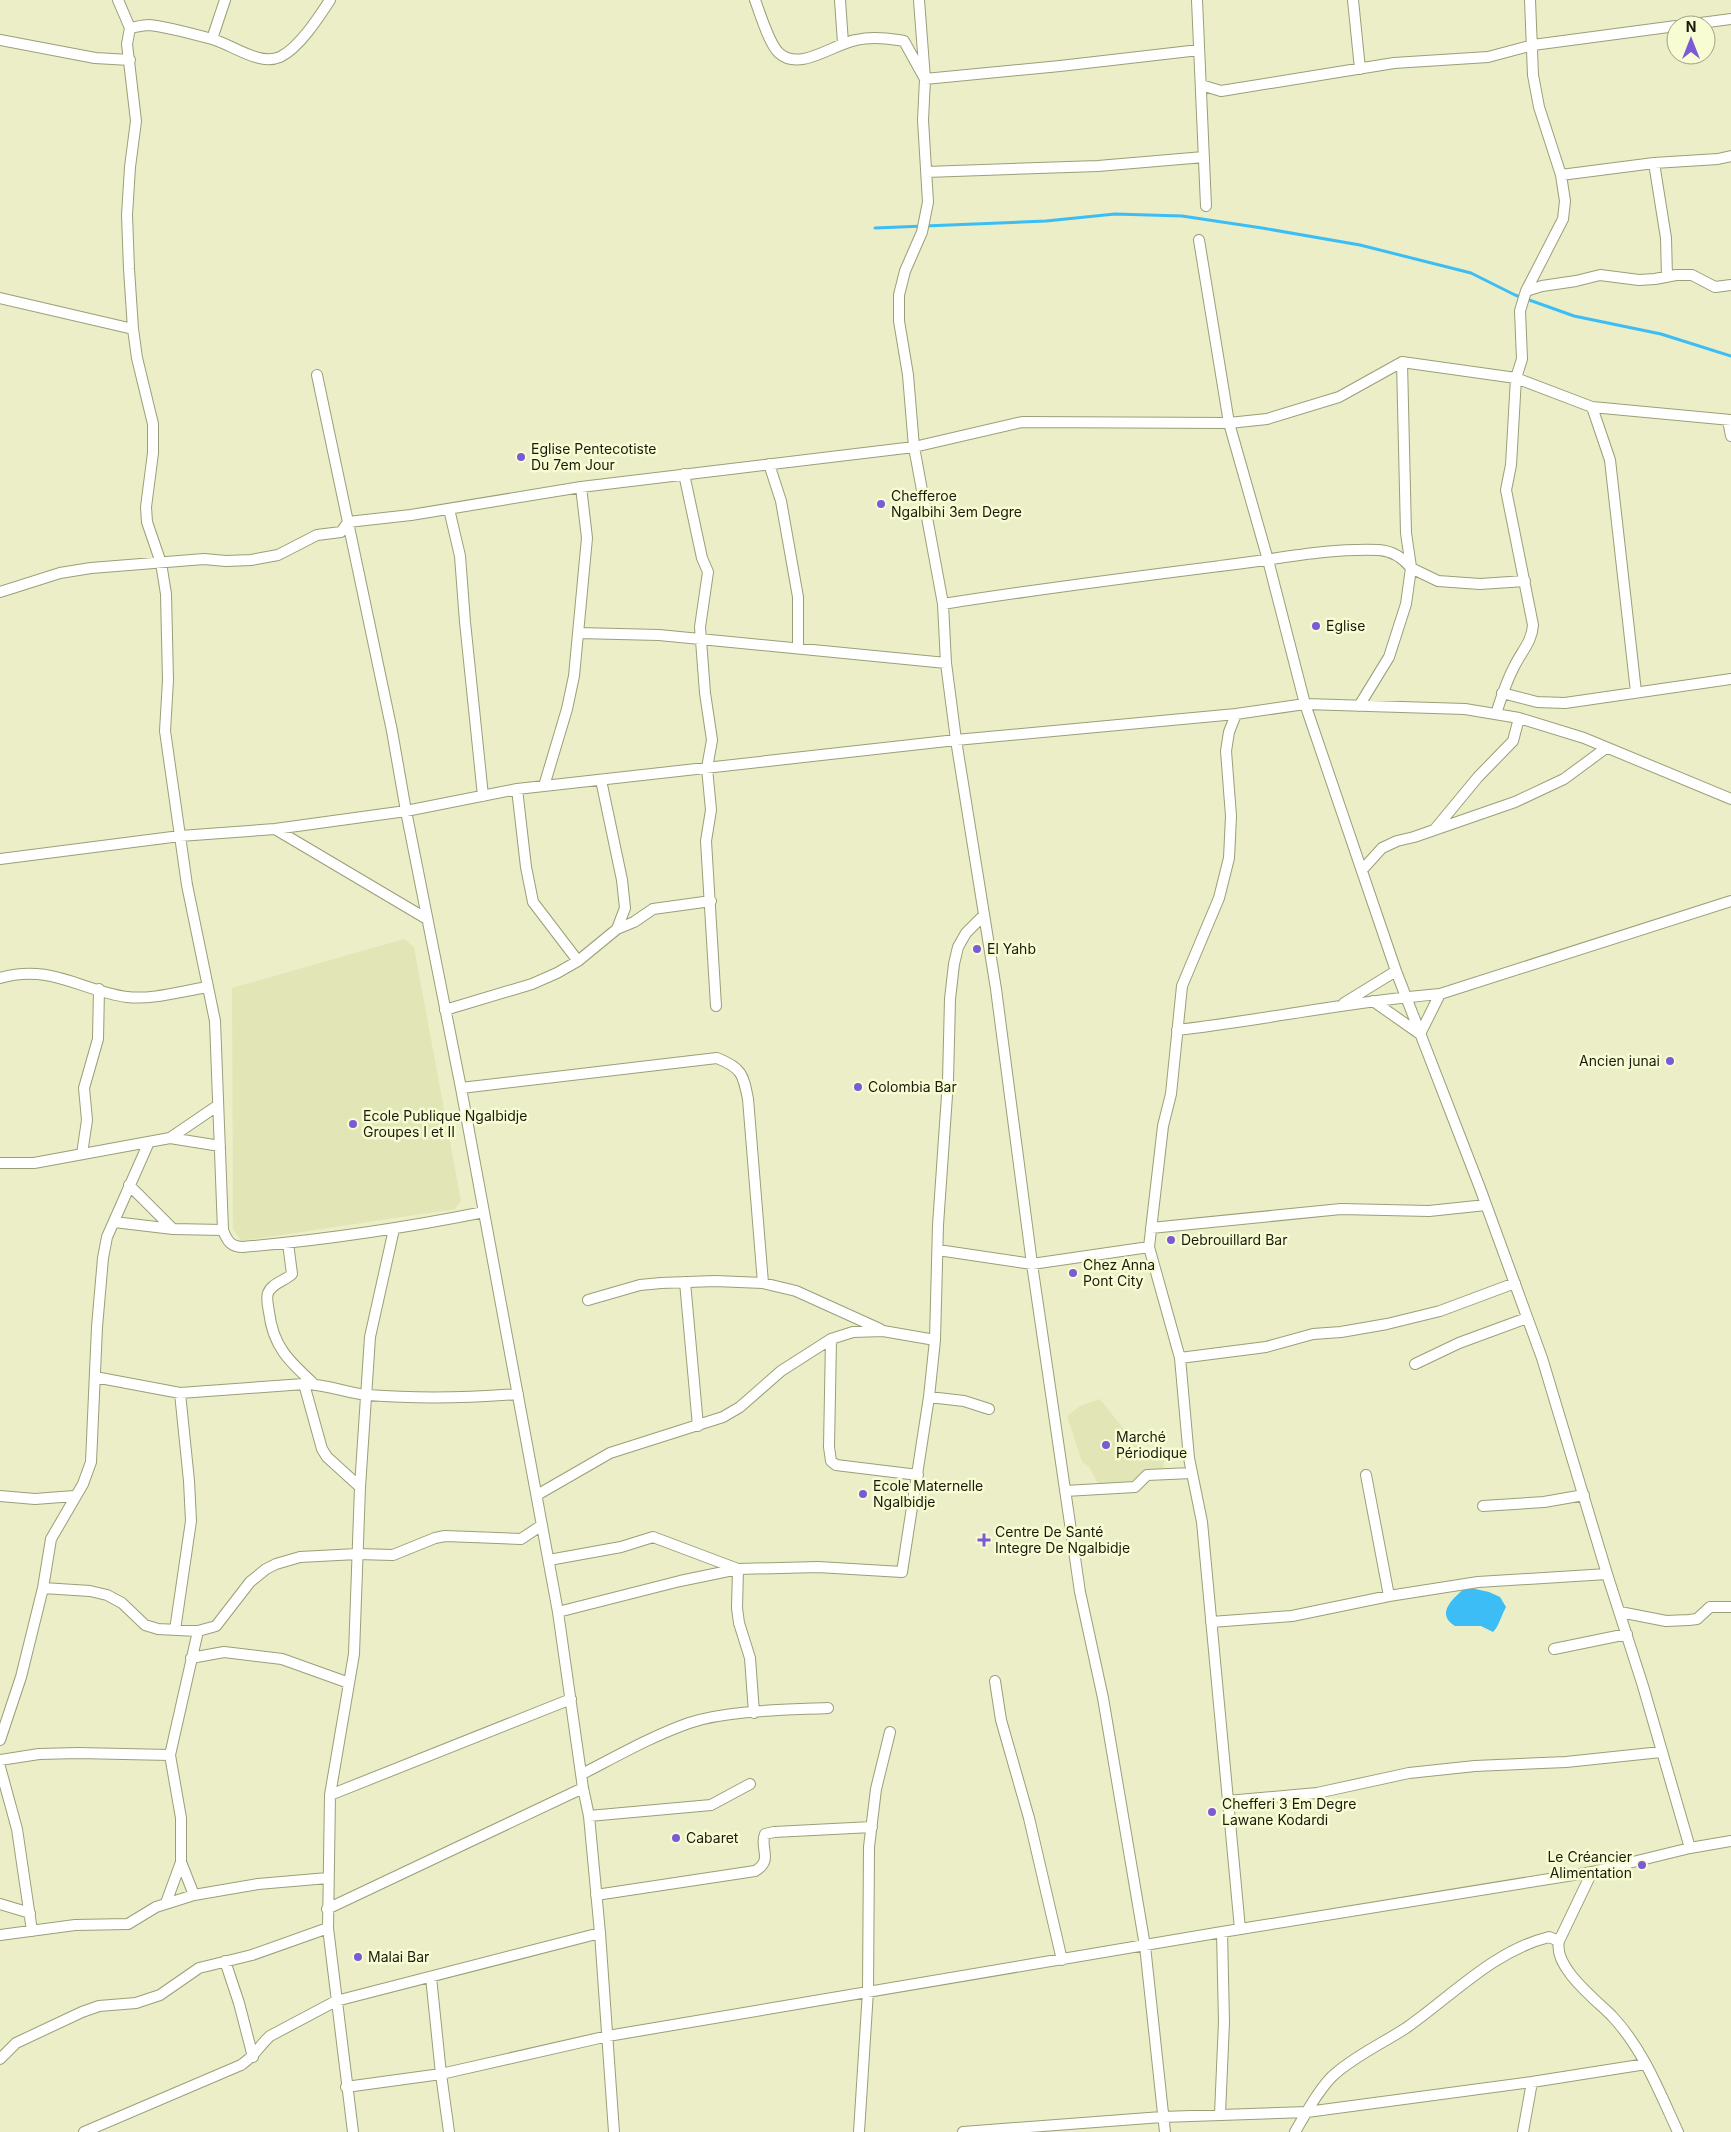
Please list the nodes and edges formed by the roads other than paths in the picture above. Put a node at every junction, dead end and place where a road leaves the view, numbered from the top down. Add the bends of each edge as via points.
1 (118, 0) edge
2 (225, 0) edge
3 (330, 0) edge
4 (755, 0) edge
5 (840, 0) edge
6 (919, 0) edge
7 (1197, 0) edge
8 (1353, 0) edge
9 (1530, 0) edge
10 (1731, 19) edge
11 (1716, 21) edge
12 (1666, 27) edge
13 (130, 28) junction
14 (212, 39) junction
15 (0, 40) edge
16 (843, 43) junction
17 (1533, 45) junction
18 (1199, 50) junction
19 (130, 60) junction
20 (1360, 69) junction
21 (925, 79) junction
22 (1201, 86) junction
23 (1731, 156) edge
24 (1204, 157) junction
25 (1654, 163) junction
26 (926, 172) junction
27 (1561, 176) junction
28 (1206, 206) dead end
29 (1199, 240) dead end
30 (1667, 277) junction
31 (1731, 286) edge
32 (1526, 291) junction
33 (0, 298) edge
34 (133, 329) junction
35 (1402, 362) junction
36 (317, 375) dead end
37 (1516, 378) junction
38 (1592, 407) junction
39 (1729, 420) edge
40 (1229, 423) junction
41 (1731, 436) edge
42 (914, 447) junction
43 (769, 464) junction
44 (684, 474) junction
45 (581, 487) junction
46 (449, 509) junction
47 (348, 522) junction
48 (1268, 560) junction
49 (161, 563) junction
50 (1411, 568) junction
51 (1525, 581) junction
52 (0, 592) edge
53 (942, 604) junction
54 (578, 632) junction
55 (700, 639) junction
56 (798, 648) junction
57 (946, 663) junction
58 (1731, 680) edge
59 (1502, 692) junction
60 (1636, 692) junction
61 (1305, 704) junction
62 (1359, 706) junction
63 (1236, 714) junction
64 (1496, 714) junction
65 (1519, 718) junction
66 (956, 740) junction
67 (1606, 748) junction
68 (707, 768) junction
69 (601, 780) junction
70 (544, 786) junction
71 (517, 789) junction
72 (483, 796) junction
73 (1731, 799) edge
74 (406, 812) junction
75 (275, 828) junction
76 (1434, 830) junction
77 (180, 836) junction
78 (0, 859) edge
79 (1362, 870) junction
80 (711, 901) junction
81 (1731, 901) edge
82 (624, 908) junction
83 (984, 915) junction
84 (427, 919) junction
85 (634, 922) junction
86 (617, 929) junction
87 (578, 961) junction
88 (1396, 971) junction
89 (0, 978) edge
90 (208, 987) junction
91 (99, 989) junction
92 (1440, 994) junction
93 (1407, 997) junction
94 (1373, 1001) junction
95 (716, 1006) dead end
96 (1338, 1007) junction
97 (445, 1010) junction
98 (1177, 1030) junction
99 (1420, 1034) junction
100 (461, 1088) junction
101 (217, 1106) junction
102 (170, 1138) junction
103 (149, 1142) junction
104 (220, 1146) junction
105 (82, 1154) junction
106 (0, 1163) edge
107 (129, 1185) junction
108 (1480, 1188) junction
109 (1486, 1205) junction
110 (1468, 1206) junction
111 (484, 1212) junction
112 (114, 1222) junction
113 (1151, 1228) junction
114 (172, 1229) junction
115 (394, 1229) junction
116 (223, 1230) junction
117 (288, 1243) junction
118 (1149, 1247) junction
119 (938, 1250) junction
120 (1032, 1264) junction
121 (685, 1282) junction
122 (763, 1283) junction
123 (1515, 1283) junction
124 (588, 1300) dead end
125 (1528, 1318) junction
126 (883, 1330) junction
127 (831, 1339) junction
128 (935, 1340) junction
129 (1180, 1358) junction
130 (1415, 1364) dead end
131 (96, 1377) junction
132 (309, 1384) junction
133 (180, 1393) junction
134 (518, 1394) junction
135 (366, 1395) junction
136 (929, 1397) junction
137 (989, 1409) dead end
138 (698, 1426) junction
139 (1192, 1473) junction
140 (918, 1475) junction
141 (1366, 1475) dead end
142 (360, 1487) junction
143 (1065, 1491) junction
144 (1584, 1495) junction
145 (0, 1496) edge
146 (74, 1496) junction
147 (537, 1496) junction
148 (1483, 1506) dead end
149 (542, 1525) junction
150 (357, 1554) junction
151 (549, 1560) junction
152 (738, 1569) junction
153 (1607, 1574) junction
154 (43, 1588) junction
155 (1389, 1596) junction
156 (1731, 1607) edge
157 (558, 1612) junction
158 (1620, 1612) junction
159 (1211, 1622) junction
160 (175, 1630) junction
161 (198, 1631) junction
162 (1627, 1634) junction
163 (1554, 1649) dead end
164 (191, 1658) junction
165 (995, 1681) dead end
166 (349, 1683) junction
167 (571, 1699) junction
168 (828, 1708) dead end
169 (754, 1713) junction
170 (890, 1732) dead end
171 (0, 1740) edge
172 (1661, 1752) junction
173 (170, 1755) junction
174 (0, 1760) edge
175 (0, 1767) edge
176 (582, 1774) junction
177 (750, 1784) dead end
178 (583, 1788) junction
179 (330, 1795) junction
180 (1227, 1801) junction
181 (589, 1816) junction
182 (872, 1827) junction
183 (1731, 1841) edge
184 (1690, 1848) junction
185 (181, 1862) junction
186 (1592, 1872) junction
187 (328, 1878) junction
188 (194, 1895) junction
189 (596, 1895) junction
190 (166, 1903) junction
191 (0, 1904) edge
192 (327, 1909) junction
193 (30, 1913) junction
194 (328, 1928) junction
195 (1240, 1929) junction
196 (32, 1931) junction
197 (1222, 1932) junction
198 (600, 1933) junction
199 (0, 1935) edge
200 (1559, 1941) junction
201 (1145, 1946) junction
202 (1062, 1960) junction
203 (225, 1961) junction
204 (431, 1977) junction
205 (868, 1991) junction
206 (336, 2001) junction
207 (608, 2036) junction
208 (253, 2057) junction
209 (0, 2059) edge
210 (1646, 2064) junction
211 (441, 2074) junction
212 (1532, 2082) junction
213 (346, 2087) junction
214 (1308, 2112) junction
215 (1220, 2114) junction
216 (1162, 2117) junction
217 (104, 2128) edge
218 (84, 2132) edge
219 (353, 2132) edge
220 (449, 2132) edge
221 (614, 2132) edge
222 (859, 2132) edge
223 (963, 2132) edge
224 (1164, 2132) edge
225 (1295, 2132) edge
226 (1523, 2132) edge
227 (1678, 2132) edge

1 - 13 street
2 - 14 street
3 - 14 street via 304,37 281,56 258,58
4 - 16 street via 774,48 780,55 804,59
5 - 16 street
6 - 21 street
7 - 18 street
8 - 20 street
9 - 17 street
10 - 11 street
12 - 17 street
13 - 14 street via 149,25
13 - 19 street via 127,44
15 - 19 street via 96,58
16 - 21 street via 867,38 904,40
17 - 20 street via 1488,57 1394,63
17 - 27 street via 1533,75 1539,107
18 - 21 street
18 - 22 street
19 - 34 street via 136,121 127,215
20 - 22 street via 1222,91
21 - 26 street
22 - 24 street
23 - 25 street
24 - 26 street via 1098,166
24 - 28 street
25 - 27 street
25 - 30 street via 1666,238
26 - 42 street via 926,219 905,271 899,296
27 - 32 street via 1566,201 1563,219
29 - 40 street
30 - 31 street via 1692,275 1715,287
30 - 32 street via 1639,280 1600,275
32 - 37 street via 1520,311 1522,359
33 - 34 street
34 - 49 street via 153,424 147,522
35 - 37 street
35 - 40 street via 1339,397 1267,419
35 - 50 street via 1406,533
36 - 47 street
37 - 38 street
37 - 51 street via 1511,465 1506,490
38 - 39 street
38 - 60 street via 1610,460
39 - 41 street
40 - 42 street via 1022,422
40 - 48 street
42 - 43 street
42 - 53 street
43 - 44 street
43 - 56 street via 780,501 798,597
44 - 45 street
44 - 55 street via 708,572
45 - 46 street
45 - 54 street via 586,538
46 - 47 street
46 - 72 street via 460,556
47 - 49 street via 341,532 317,535 278,555 251,560 204,558
47 - 74 street
48 - 50 street via 1315,552 1381,550 1403,558
48 - 53 street
48 - 61 street
49 - 52 street via 60,573
49 - 77 street via 168,643 164,731
50 - 51 street via 1438,581 1480,584
50 - 62 street via 1406,604 1389,657
51 - 59 street via 1532,637
53 - 57 street
54 - 55 street
54 - 70 street via 567,708
55 - 56 street
55 - 68 street via 712,740
56 - 57 street
57 - 66 street
58 - 60 street
59 - 60 street via 1537,702 1566,703
59 - 64 street
61 - 62 street
61 - 63 street
61 - 79 street
62 - 64 street via 1465,709
63 - 66 street
63 - 98 street via 1226,751 1231,816 1229,858 1220,898 1182,986
64 - 65 street
65 - 67 street
65 - 76 street via 1513,741
66 - 68 street
66 - 83 street
67 - 73 street
67 - 76 street via 1564,779 1515,802
68 - 69 street
68 - 80 street via 712,810 706,841
69 - 70 street
69 - 82 street via 622,880
70 - 71 street
71 - 72 street
71 - 87 street via 533,902
72 - 74 street
74 - 75 street
74 - 84 street
75 - 77 street
75 - 84 street
76 - 79 street via 1382,848
77 - 78 street
77 - 90 street
79 - 88 street
80 - 85 street via 654,909
80 - 95 street
81 - 92 street
82 - 85 street
82 - 86 street
83 - 119 street via 958,947 954,964
83 - 120 street
84 - 97 street
85 - 86 street
86 - 87 street
87 - 97 street via 532,984
88 - 93 street
88 - 96 street
89 - 91 street via 34,974 67,979
90 - 91 street via 130,997
90 - 101 street via 216,1033
91 - 105 street via 98,1039 84,1088 86,1120
92 - 93 street
92 - 99 street
93 - 94 street
93 - 99 street
94 - 96 street
94 - 99 street
96 - 98 street
97 - 100 street
98 - 113 street
99 - 108 street
100 - 111 street
100 - 122 street via 717,1058 734,1065 744,1080 748,1099
101 - 102 street
101 - 104 street
102 - 103 street
102 - 104 street
103 - 105 street
103 - 107 street
104 - 116 street
105 - 106 street via 34,1163
107 - 112 street
107 - 114 street
108 - 109 street
108 - 110 street
109 - 110 street
109 - 123 street
110 - 113 street via 1429,1211 1341,1210
111 - 115 street
111 - 134 street
112 - 114 street
112 - 131 street via 107,1237 102,1267
113 - 118 street
114 - 116 street
115 - 117 street
115 - 135 street via 370,1337
116 - 117 street via 230,1244 236,1247
117 - 132 street via 292,1274 268,1291 270,1320 279,1348
118 - 120 street
118 - 129 street
119 - 120 street
119 - 128 street
120 - 143 street
121 - 122 street
121 - 124 street via 640,1286
121 - 138 street
122 - 126 street via 796,1291
123 - 125 street
123 - 129 street via 1440,1311 1387,1324 1313,1334 1266,1347
125 - 130 street
125 - 144 street
126 - 127 street via 853,1332
126 - 128 street
127 - 138 street via 780,1371 740,1407
127 - 140 street via 831,1461 836,1465
128 - 136 street
129 - 139 street
131 - 133 street
131 - 146 street via 91,1462 83,1484
132 - 133 street
132 - 135 street
132 - 142 street via 322,1449 326,1457
133 - 160 street via 191,1521
134 - 135 street via 458,1399
134 - 147 street
135 - 142 street
136 - 137 street via 964,1401
136 - 140 street
138 - 147 street via 610,1453
139 - 143 street via 1147,1475 1134,1487
139 - 159 street via 1202,1522
140 - 152 street via 902,1572 818,1567
141 - 155 street
142 - 150 street
143 - 201 street via 1080,1592 1103,1698
144 - 148 street via 1544,1502
144 - 153 street
145 - 146 street
146 - 154 street via 51,1540
147 - 149 street
149 - 150 street via 521,1540 445,1536 393,1555
149 - 151 street
150 - 161 street via 300,1557 266,1569 250,1582 216,1626
150 - 166 street via 354,1654
151 - 152 street via 621,1547 653,1537
151 - 157 street
152 - 157 street
152 - 169 street via 737,1608 750,1658
153 - 155 street via 1478,1582
153 - 158 street
154 - 160 street via 107,1595 122,1602 145,1625
154 - 171 street via 21,1677
155 - 159 street via 1292,1616
156 - 158 street via 1710,1607 1697,1619 1689,1620 1666,1620
157 - 167 street
158 - 162 street
159 - 180 street
160 - 161 street
161 - 164 street
162 - 163 street
162 - 172 street
164 - 166 street via 224,1652 282,1659
164 - 173 street
165 - 202 street via 1001,1720 1029,1818
166 - 179 street
167 - 176 street
167 - 179 street
168 - 169 street
169 - 176 street via 689,1723
170 - 182 street via 876,1789
172 - 180 street via 1418,1772 1317,1793
172 - 184 street
173 - 174 street via 39,1754
173 - 185 street via 181,1818
175 - 193 street via 17,1829
176 - 178 street
177 - 181 street via 711,1805
178 - 181 street
178 - 192 street
179 - 187 street
180 - 195 street
181 - 189 street
182 - 189 street via 765,1834 764,1862 755,1871
182 - 205 street
183 - 184 street
184 - 186 street
185 - 188 street
185 - 190 street
186 - 195 street
186 - 200 street
187 - 188 street via 258,1884
187 - 192 street
188 - 190 street
189 - 198 street
190 - 196 street via 128,1924 75,1925
191 - 193 street
192 - 194 street
193 - 196 street
194 - 203 street via 252,1955
194 - 206 street
195 - 197 street
196 - 199 street
197 - 201 street
197 - 215 street via 1224,2022
198 - 204 street
198 - 207 street
200 - 210 street via 1566,1969 1630,2037
200 - 214 street via 1549,1937 1537,1940 1488,1967 1406,2028 1334,2074
201 - 202 street
201 - 216 street
202 - 205 street
203 - 208 street via 240,2003
203 - 209 street via 199,1968 160,1995 124,2006 99,2006 54,2024 16,2043
204 - 206 street
204 - 211 street
205 - 207 street
205 - 222 street
206 - 208 street via 270,2036
206 - 213 street
207 - 211 street
207 - 221 street
208 - 217 street
210 - 212 street
210 - 227 street
211 - 213 street
211 - 220 street
212 - 214 street
212 - 226 street
213 - 219 street
214 - 215 street
214 - 225 street
215 - 216 street
216 - 223 street
216 - 224 street
217 - 218 street

